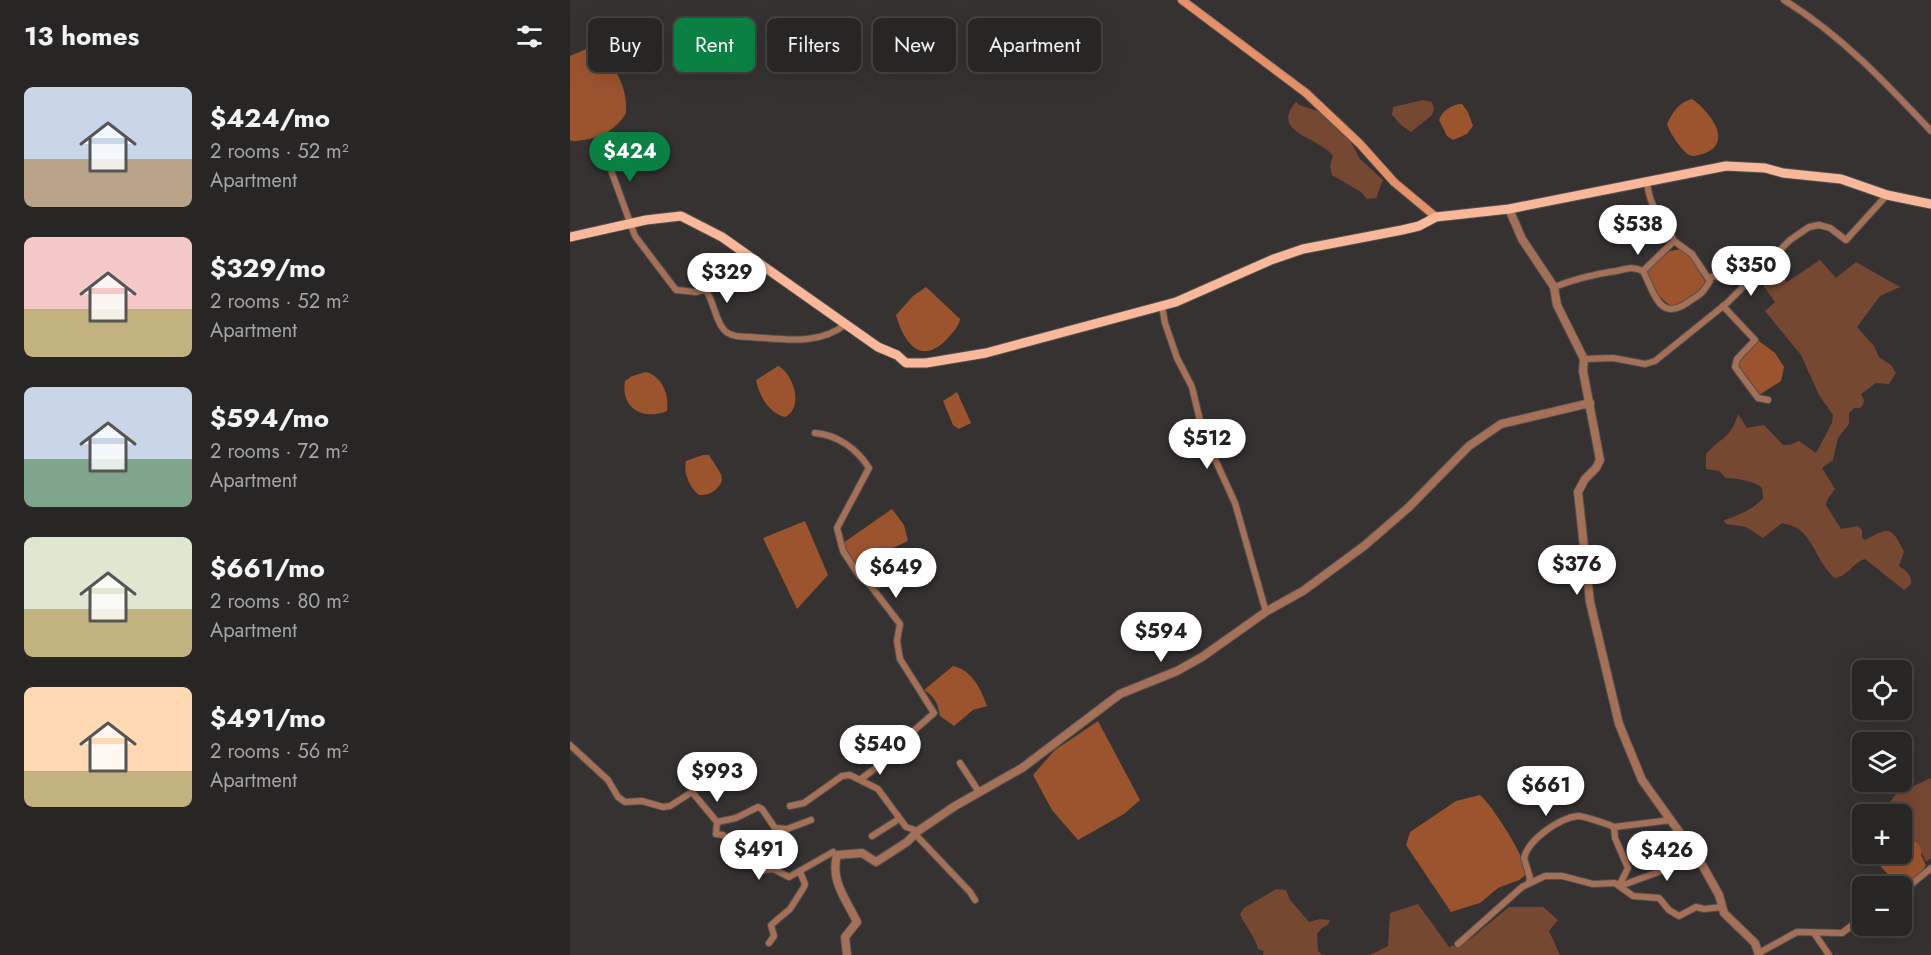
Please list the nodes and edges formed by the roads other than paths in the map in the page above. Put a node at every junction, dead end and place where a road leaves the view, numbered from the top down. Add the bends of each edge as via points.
1 (1182, 0) edge
2 (1784, 0) edge
3 (1931, 130) edge
4 (606, 150) dead end
5 (1647, 181) junction
6 (1887, 195) junction
7 (1931, 204) edge
8 (1509, 209) junction
9 (1436, 217) junction
10 (631, 224) junction
11 (570, 237) edge
12 (1674, 241) junction
13 (1643, 271) junction
14 (1755, 274) junction
15 (1708, 278) junction
16 (1554, 287) junction
17 (1162, 306) junction
18 (1723, 306) junction
19 (846, 324) junction
20 (1584, 359) junction
21 (1768, 400) dead end
22 (1590, 403) junction
23 (815, 433) dead end
24 (1266, 612) junction
25 (570, 745) edge
26 (960, 763) dead end
27 (861, 779) junction
28 (980, 792) junction
29 (790, 806) dead end
30 (899, 819) junction
31 (811, 820) dead end
32 (1671, 820) junction
33 (717, 822) junction
34 (1614, 826) junction
35 (916, 833) junction
36 (872, 836) dead end
37 (1685, 841) junction
38 (833, 852) dead end
39 (1931, 868) edge
40 (800, 872) junction
41 (1529, 882) junction
42 (1912, 884) edge
43 (1619, 886) junction
44 (975, 900) dead end
45 (1723, 907) junction
46 (1852, 925) edge
47 (1814, 933) junction
48 (769, 943) dead end
49 (1458, 944) dead end
50 (1759, 954) edge
51 (847, 955) edge
52 (1829, 955) edge

1 - 9 main road via 1306,93 1394,182
2 - 3 street via 1840,39
4 - 10 street
5 - 6 main road via 1726,166 1765,168 1840,179
5 - 8 main road
5 - 12 street via 1649,200
6 - 7 main road
6 - 14 street via 1846,240 1823,225 1814,225 1790,240
8 - 9 main road
8 - 16 street via 1522,239
9 - 17 main road via 1419,226 1304,249
10 - 11 main road
10 - 19 main road via 681,216 702,225
10 - 19 street via 639,243 676,290 707,292 728,333 793,340 827,335
12 - 13 street
12 - 15 street via 1692,254
13 - 15 street via 1662,307 1669,310 1704,293
13 - 16 street via 1633,267 1618,269
14 - 15 street via 1742,261 1722,279
14 - 18 street
16 - 20 street via 1557,305
17 - 19 main road via 986,353 926,363 906,363
17 - 24 street via 1177,357 1192,387 1203,433 1235,503
18 - 20 street via 1655,361 1645,364 1613,358
18 - 21 street via 1755,340 1735,367 1758,398
20 - 22 street
22 - 24 street via 1501,424 1469,446 1364,546 1303,591
22 - 32 street via 1600,460 1578,492 1590,602 1619,724 1642,780
23 - 27 street via 842,441 859,453 869,468 837,528 843,551 900,624 900,659 934,713
24 - 28 street via 1202,657 1120,694 1022,768
25 - 33 street via 608,780 625,802 670,806 692,792
26 - 28 street
27 - 29 street via 842,776 804,802
27 - 30 street via 878,789
28 - 35 street
30 - 35 street
30 - 36 street
31 - 33 street via 786,829 775,828 758,807
32 - 34 street
32 - 37 street
33 - 40 street via 716,834 723,836 751,865 789,877
34 - 41 street via 1578,816 1534,838 1524,858
34 - 43 street via 1628,868
35 - 44 street
35 - 51 street via 876,862 862,853 837,855 834,875 857,922 845,937
37 - 43 street via 1672,850 1664,870
37 - 45 street
38 - 40 street
39 - 42 street
40 - 48 street via 806,884 790,909 771,925 774,936
41 - 43 street via 1552,875
41 - 49 street
43 - 45 street via 1633,896 1656,897 1679,916 1696,907
45 - 50 street via 1724,913 1755,943
46 - 47 street via 1842,933
47 - 50 street via 1797,932
47 - 52 street

